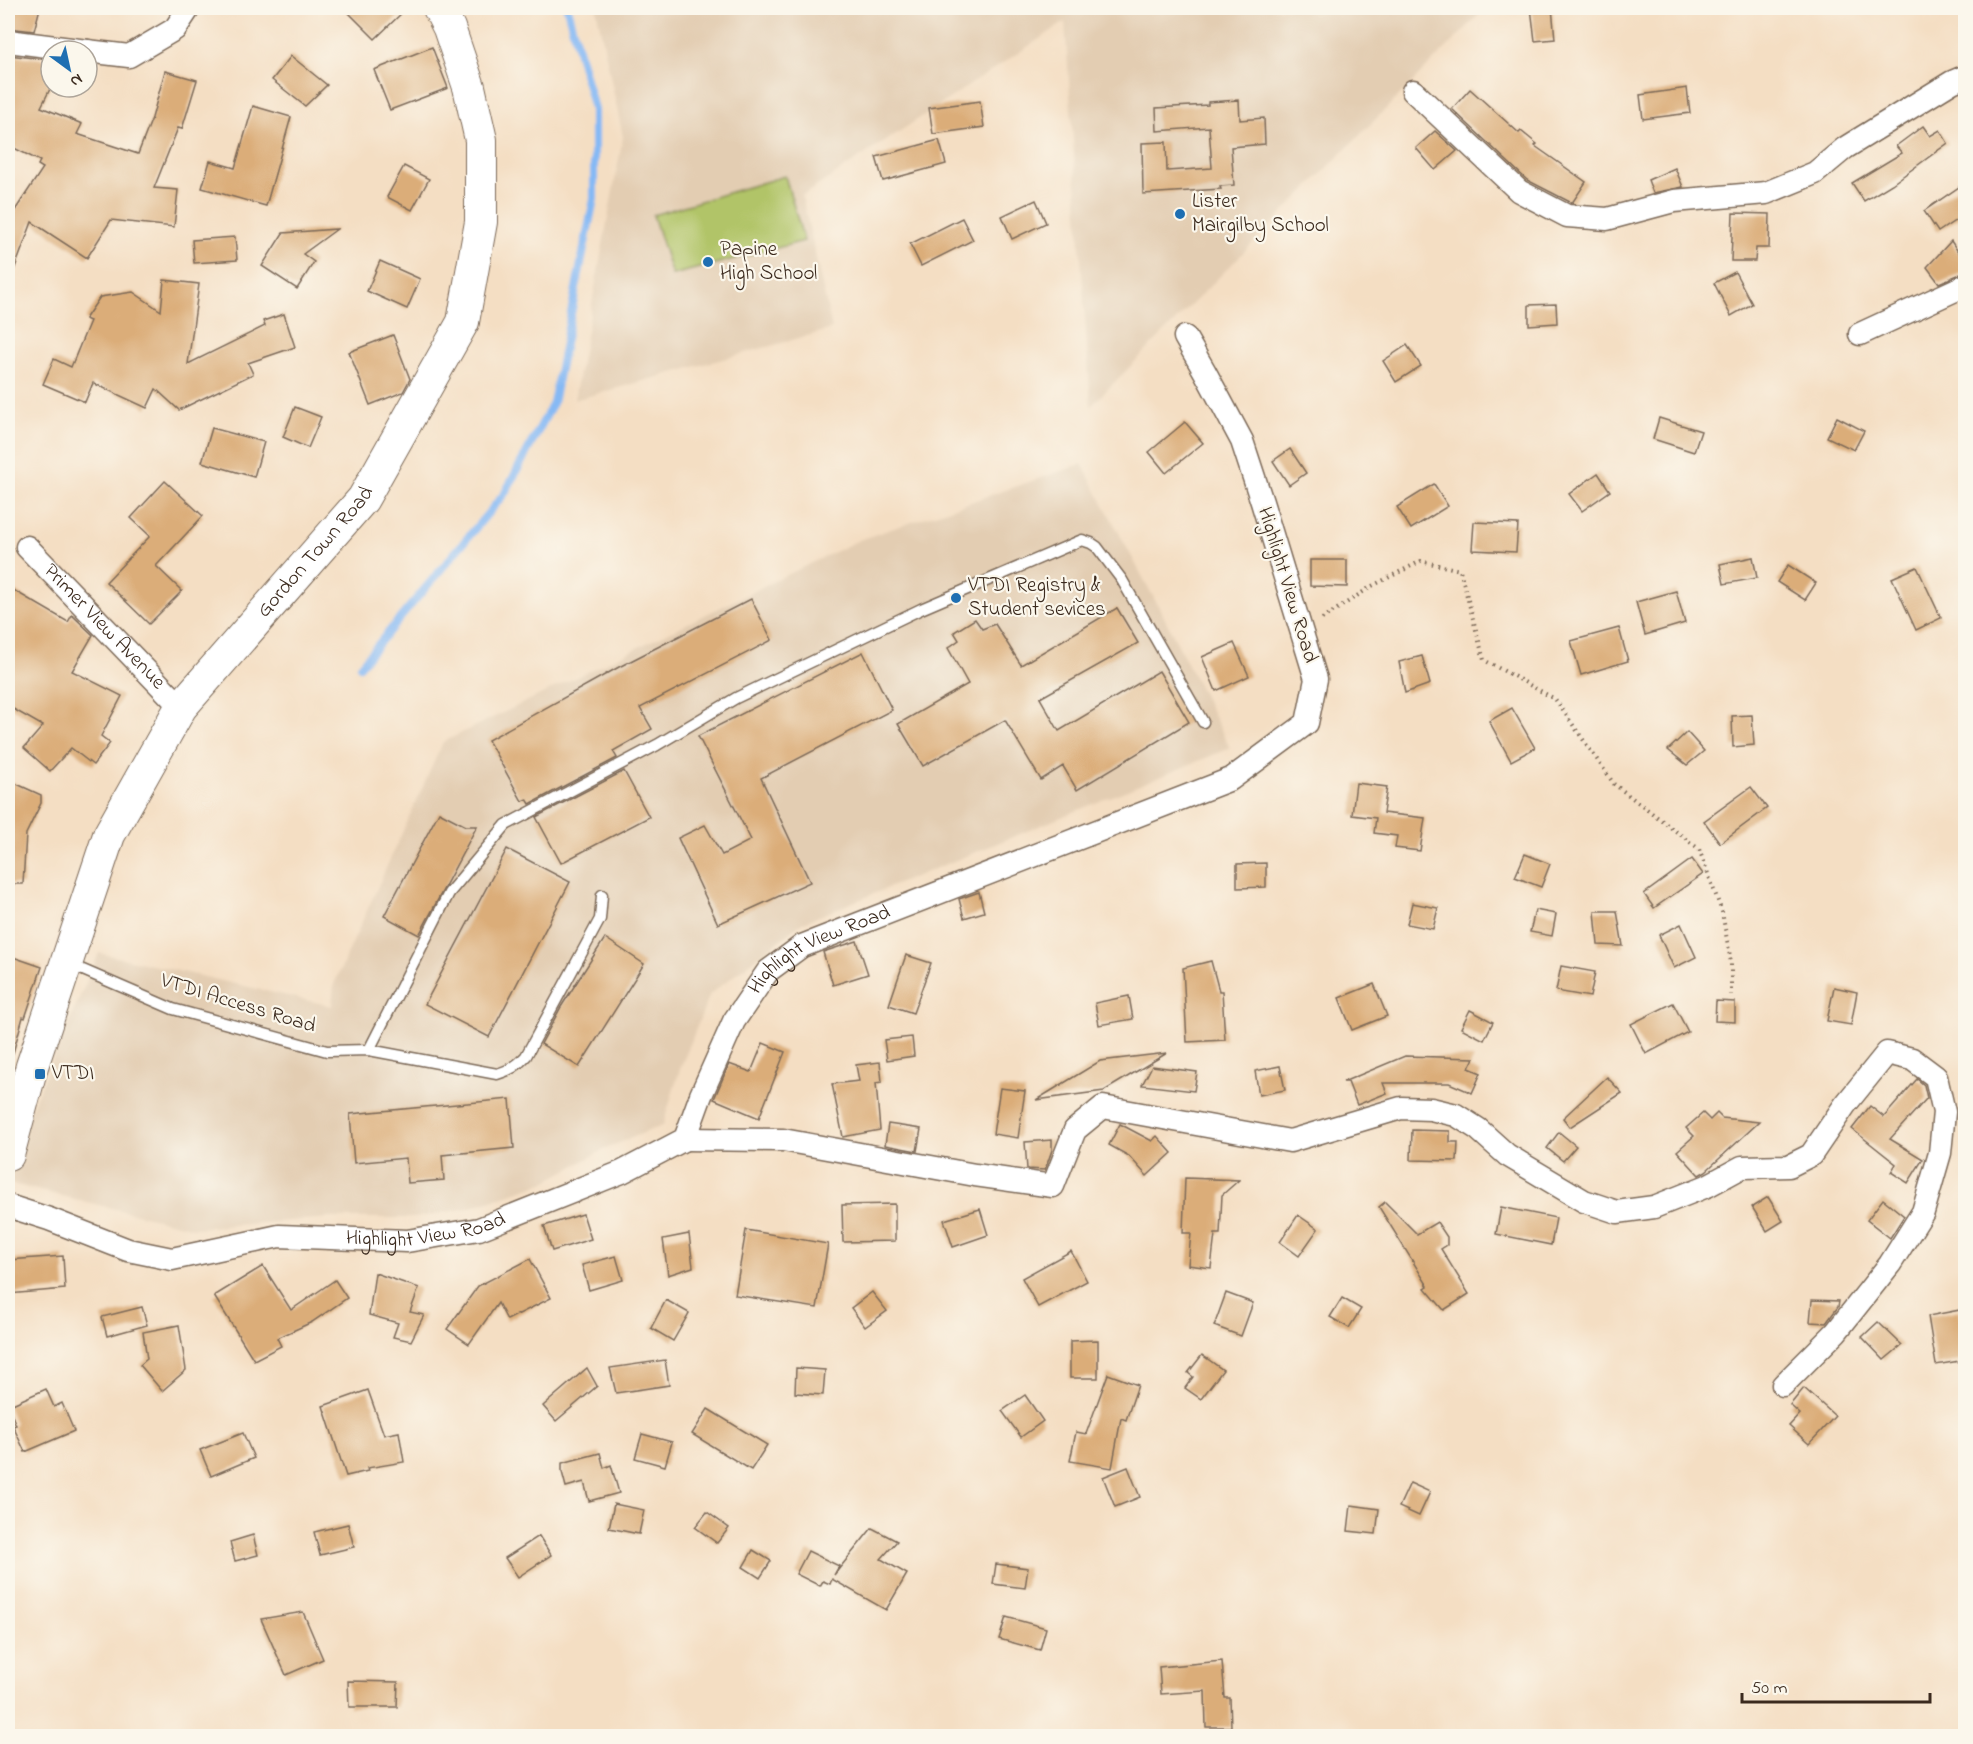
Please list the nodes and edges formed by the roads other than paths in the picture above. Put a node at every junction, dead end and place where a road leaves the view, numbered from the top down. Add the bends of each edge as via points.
1 (189, 8) edge
2 (440, 8) edge
3 (8, 41) edge
4 (39, 45) edge
5 (99, 52) edge
6 (1965, 76) edge
7 (1413, 91) dead end
8 (1965, 285) edge
9 (1860, 334) dead end
10 (1185, 337) dead end
11 (27, 547) dead end
12 (181, 707) junction
13 (1203, 722) dead end
14 (602, 895) dead end
15 (65, 963) junction
16 (369, 1050) junction
17 (685, 1138) junction
18 (8, 1155) edge
19 (8, 1206) edge
20 (1783, 1385) dead end

1 - 5 street via 175,29 129,56
2 - 12 main road, Gordon Town Road via 469,87 482,140 481,222 463,322 363,499
3 - 4 street
6 - 7 street via 1845,148 1815,173 1766,193 1674,201 1607,219 1567,216 1520,191
8 - 9 street
10 - 17 street, Highlight View Road via 1242,441 1262,502 1316,679 1307,723 1231,779 802,946 768,971 734,1021
11 - 12 street, Primer View Avenue
12 - 15 main road, Gordon Town Road via 109,835
13 - 16 lane via 1122,580 1096,547 1082,540 921,609 736,698 506,825 449,893
14 - 16 lane, VTDI Access Road via 600,919 518,1065 496,1074
15 - 16 lane, VTDI Access Road via 173,1009 327,1051
15 - 18 main road, Gordon Town Road
17 - 19 street, Highlight View Road via 622,1172 479,1229 406,1241 279,1236 172,1259 128,1250
17 - 20 street via 783,1140 1053,1186 1075,1130 1103,1107 1290,1141 1401,1108 1431,1109 1456,1115 1507,1155 1584,1201 1617,1212 1654,1207 1742,1167 1789,1166 1804,1159 1811,1155 1887,1053 1912,1059 1936,1077 1944,1112 1940,1153 1923,1212 1890,1264 1836,1332

